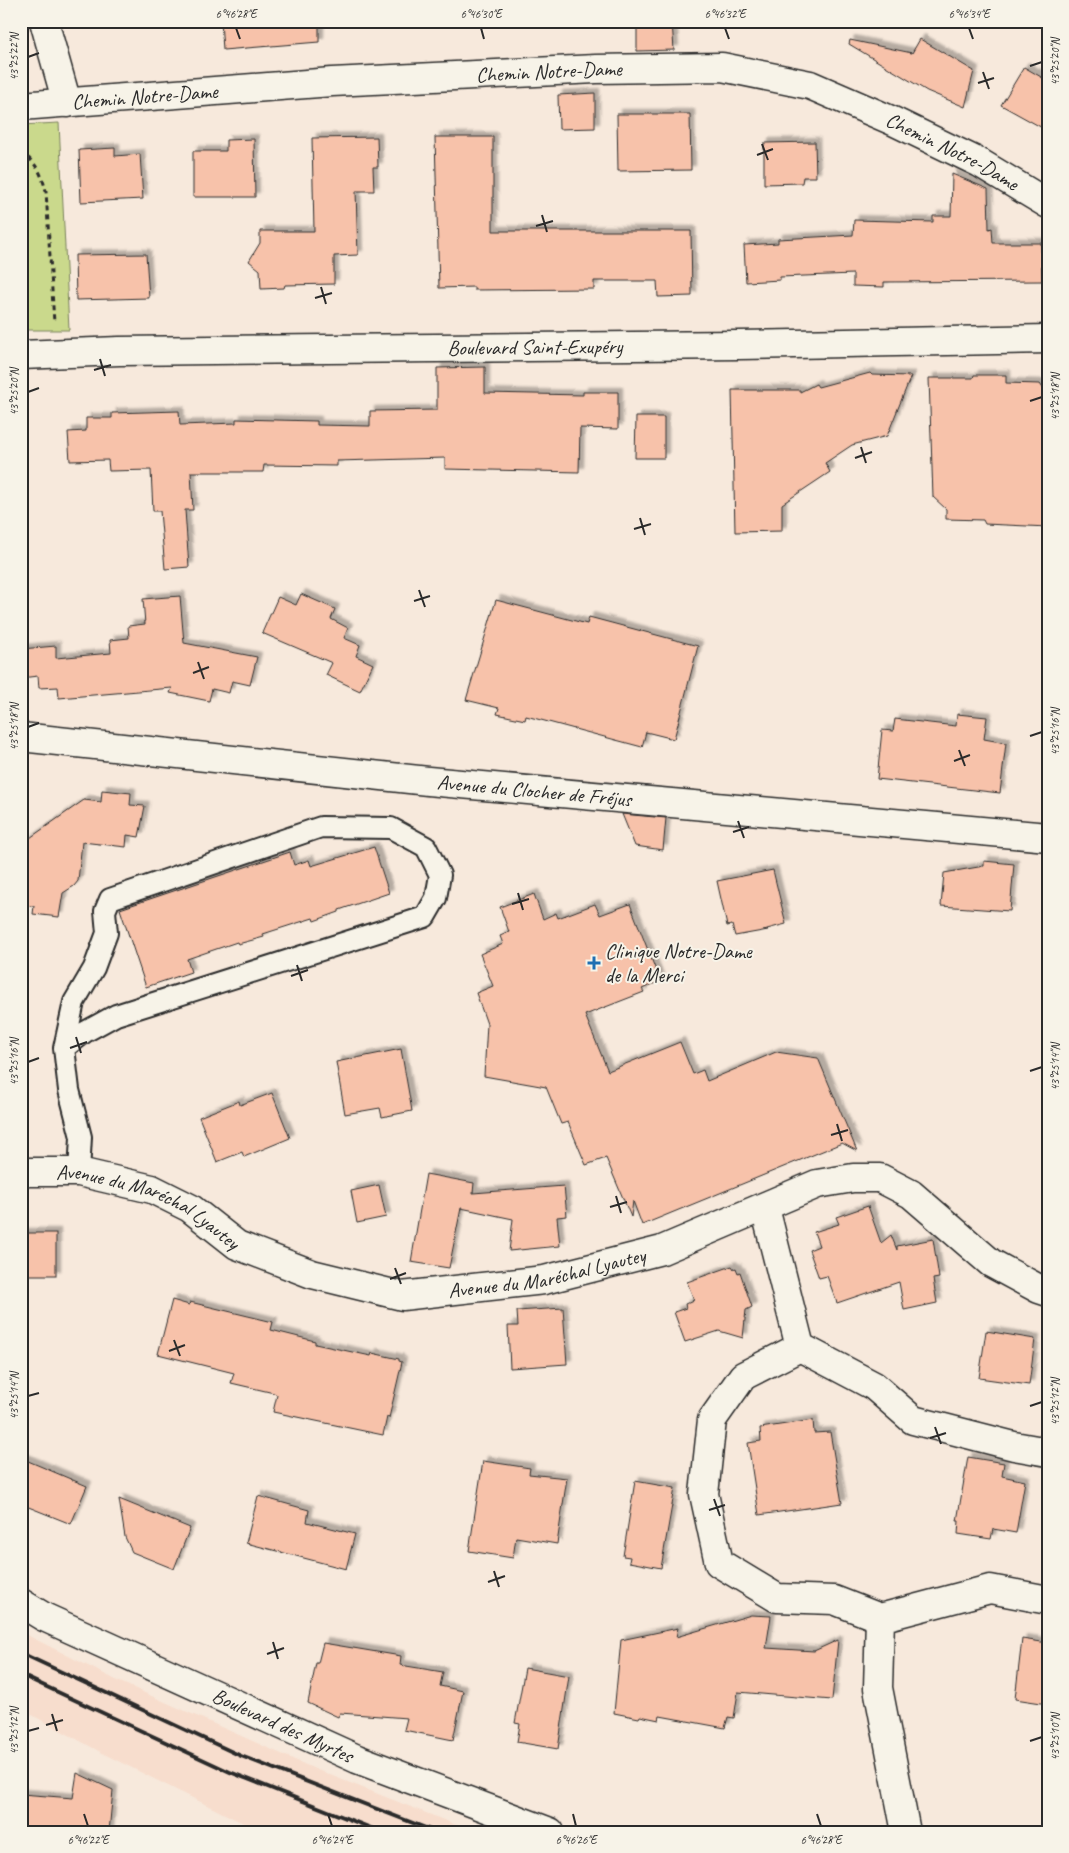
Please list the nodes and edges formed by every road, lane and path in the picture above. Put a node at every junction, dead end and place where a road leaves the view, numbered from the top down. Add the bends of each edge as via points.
1 (44, 21) edge
2 (67, 103) junction
3 (21, 106) edge
4 (21, 152) edge
5 (1048, 204) edge
6 (1048, 339) edge
7 (56, 353) junction
8 (21, 354) edge
9 (21, 737) edge
10 (1048, 838) edge
11 (64, 1048) junction
12 (21, 1172) edge
13 (79, 1172) junction
14 (765, 1208) junction
15 (1048, 1292) edge
16 (800, 1346) junction
17 (1048, 1452) edge
18 (1048, 1600) edge
19 (21, 1603) edge
20 (880, 1618) junction
21 (550, 1832) edge
22 (906, 1832) edge

1 - 2 street
2 - 3 street, Chemin Notre-Dame
2 - 5 street, Chemin Notre-Dame via 332,82 596,69 722,67 810,85 980,163
4 - 7 path via 34,161 46,191
6 - 7 street, Boulevard Saint-Exupéry
7 - 8 street, Boulevard Saint-Exupéry
9 - 10 street, Avenue du Clocher de Fréjus via 428,781
11 - 11 lane via 74,1002 94,968 107,933 105,911 110,899 321,828 390,828 426,846 440,875 436,898 425,917 116,1016 85,1032
11 - 13 lane via 68,1090 81,1137
12 - 13 street, Avenue du Maréchal Lyautey
13 - 14 street, Avenue du Maréchal Lyautey via 152,1189 190,1208 237,1245 271,1259 312,1274 402,1296 544,1280 662,1250
14 - 15 street, Avenue du Maréchal Lyautey via 817,1184 853,1178 880,1178 911,1194 991,1263
14 - 16 street
16 - 17 street via 874,1386 913,1420
16 - 20 street via 743,1376 712,1420 704,1494 719,1563 777,1598 834,1600
18 - 20 street via 990,1589
19 - 21 street, Boulevard des Myrtes via 44,1617 357,1759
20 - 22 street via 878,1688

